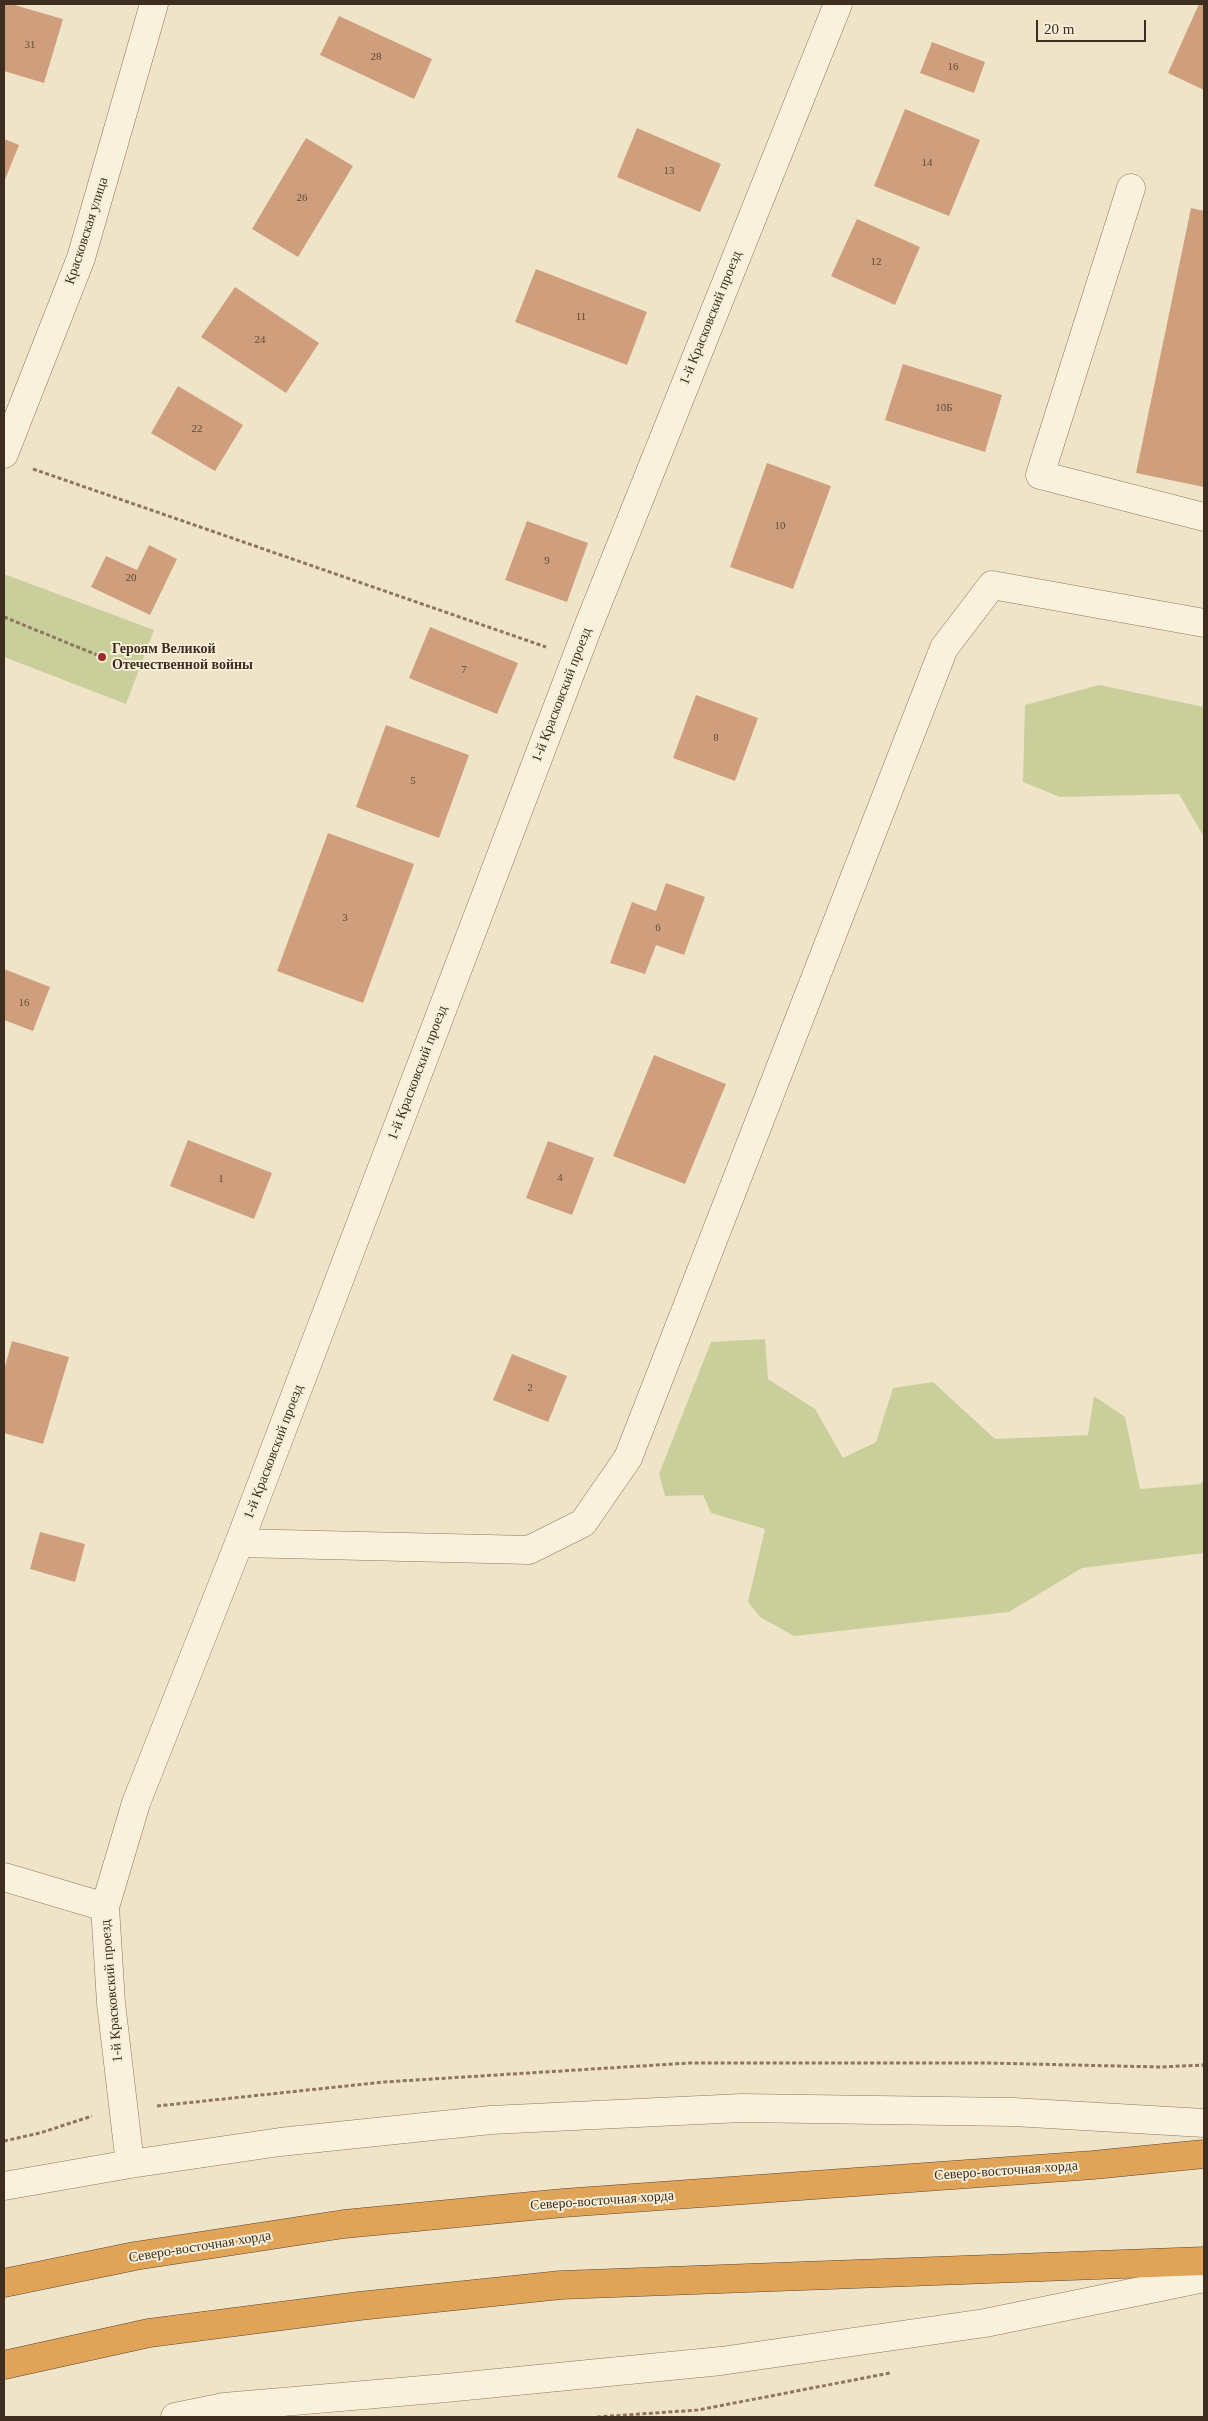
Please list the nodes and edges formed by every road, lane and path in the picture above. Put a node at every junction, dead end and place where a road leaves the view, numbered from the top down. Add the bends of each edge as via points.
1 (154, 4) edge
2 (838, 4) edge
3 (1131, 188) dead end
4 (4, 454) edge
5 (32, 468) dead end
6 (1204, 517) edge
7 (4, 617) edge
8 (1204, 623) edge
9 (102, 657) dead end
10 (576, 658) junction
11 (239, 1543) junction
12 (4, 1877) edge
13 (105, 1907) junction
14 (1204, 2064) edge
15 (153, 2106) dead end
16 (93, 2116) dead end
17 (1204, 2124) edge
18 (4, 2141) edge
19 (1204, 2154) edge
20 (130, 2164) junction
21 (4, 2186) edge
22 (1204, 2260) edge
23 (1204, 2278) edge
24 (4, 2283) edge
25 (4, 2365) edge
26 (175, 2417) edge

1 - 4 street, Красковская улица via 81,258
2 - 10 street, 1-й Красковский проезд
3 - 6 street via 1040,475
5 - 10 path
7 - 9 path
8 - 11 street via 992,585 944,648 628,1458 583,1523 529,1550
10 - 11 street, 1-й Красковский проезд
11 - 13 street, 1-й Красковский проезд via 136,1803
12 - 13 street
13 - 20 street, 1-й Красковский проезд via 111,2003
14 - 15 path via 1160,2067 988,2063 689,2063 384,2082
16 - 18 path
17 - 20 street via 1013,2112 742,2108 491,2120 280,2142
19 - 24 highway, Северо-восточная хорда via 564,2203 344,2224 135,2256
20 - 21 street
22 - 25 highway via 561,2284 149,2333
23 - 26 street via 986,2323 721,2361 224,2407

